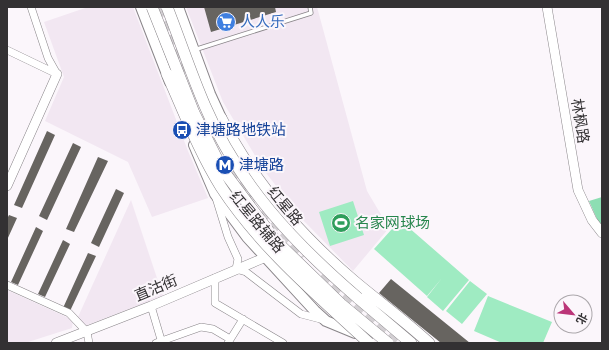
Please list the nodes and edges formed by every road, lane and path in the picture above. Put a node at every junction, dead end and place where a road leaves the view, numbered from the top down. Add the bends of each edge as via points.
1 (31, 7) edge
2 (141, 7) edge
3 (152, 7) edge
4 (167, 7) edge
5 (178, 7) edge
6 (310, 7) edge
7 (547, 7) edge
8 (176, 47) dead end
9 (7, 50) edge
10 (193, 50) junction
11 (183, 54) junction
12 (163, 62) junction
13 (200, 68) junction
14 (57, 74) junction
15 (167, 74) junction
16 (221, 118) joint
17 (7, 186) edge
18 (215, 194) junction
19 (602, 233) edge
20 (266, 257) junction
21 (236, 269) junction
22 (216, 278) junction
23 (7, 284) edge
24 (151, 306) junction
25 (243, 320) junction
26 (326, 321) junction
27 (86, 332) junction
28 (355, 333) dead end
29 (229, 341) edge
30 (160, 342) edge
31 (56, 343) edge
32 (89, 343) edge
33 (283, 343) edge
34 (370, 343) edge
35 (388, 343) edge
36 (411, 343) edge
37 (429, 343) edge

1 - 14 street via 48,58
2 - 12 main road, 红星路辅路
3 - 35 main road, 红星路, bridge via 194,113 222,169 282,247 341,304
4 - 36 main road, 红星路, bridge via 205,107 232,159 260,200 317,263
5 - 10 main road
6 - 10 lane via 312,13
7 - 19 street, 林枫路 via 578,190 592,220
8 - 11 main road
9 - 14 street
10 - 11 lane
10 - 13 main road
11 - 12 lane
11 - 13 main road
12 - 15 main road, 红星路辅路
13 - 16 main road
14 - 17 street
15 - 18 main road, 红星路辅路 via 204,173
15 - 34 main road, bridge via 206,160 239,214 282,263
16 - 37 main road via 259,182 292,223 353,280
18 - 20 main road, 红星路辅路
18 - 21 street via 228,237 238,259
20 - 21 street, 直沽街
20 - 26 main road, 红星路辅路
21 - 22 street, 直沽街
21 - 26 street via 246,272 301,314
22 - 24 street, 直沽街
22 - 25 street via 216,303
23 - 27 street via 69,313
24 - 27 street, 直沽街
24 - 30 street
25 - 29 street
25 - 33 street
26 - 28 main road, 红星路辅路
27 - 31 street, 直沽街
27 - 32 street
29 - 30 street via 213,329 201,327

